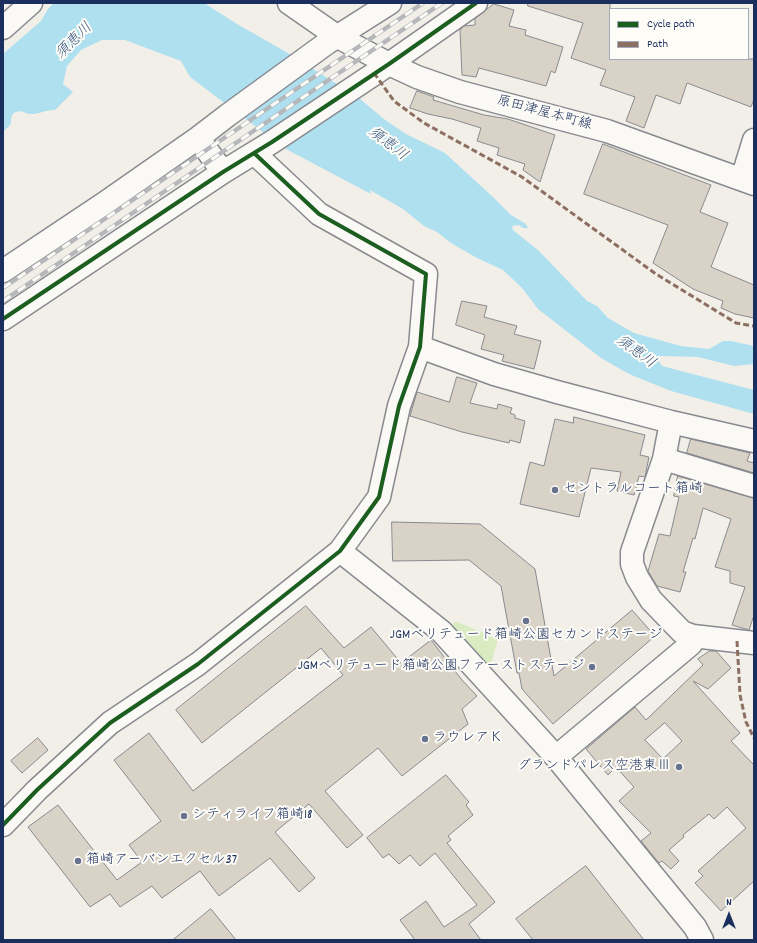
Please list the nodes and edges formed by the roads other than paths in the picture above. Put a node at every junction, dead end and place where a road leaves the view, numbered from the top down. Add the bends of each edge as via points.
1 (31, 3) edge
2 (289, 3) edge
3 (390, 3) edge
4 (476, 3) edge
5 (3, 28) edge
6 (332, 40) junction
7 (381, 69) junction
8 (198, 138) junction
9 (754, 140) edge
10 (263, 148) junction
11 (223, 172) junction
12 (748, 182) edge
13 (3, 271) edge
14 (3, 319) edge
15 (420, 347) junction
16 (671, 422) junction
17 (754, 441) edge
18 (664, 459) junction
19 (754, 486) edge
20 (340, 551) junction
21 (693, 636) junction
22 (754, 643) edge
23 (556, 757) junction
24 (3, 825) edge
25 (702, 940) edge

1 - 5 street
2 - 6 street, 原田津屋本町線
3 - 6 street
4 - 7 street
6 - 7 street, 原田津屋本町線
6 - 8 street
7 - 10 street
7 - 12 street, 原田津屋本町線 via 607,131
8 - 11 street
8 - 13 street
9 - 12 street
10 - 11 street
10 - 15 street via 320,214 426,274
11 - 14 street
15 - 16 street via 494,374
15 - 20 street via 399,406 379,497
16 - 17 street
16 - 18 street
18 - 19 street
18 - 21 street via 632,552 632,564 651,600 682,632
20 - 23 street via 442,632
20 - 24 street via 198,664 110,723
21 - 22 street
21 - 23 street via 691,644
23 - 25 street via 695,927

